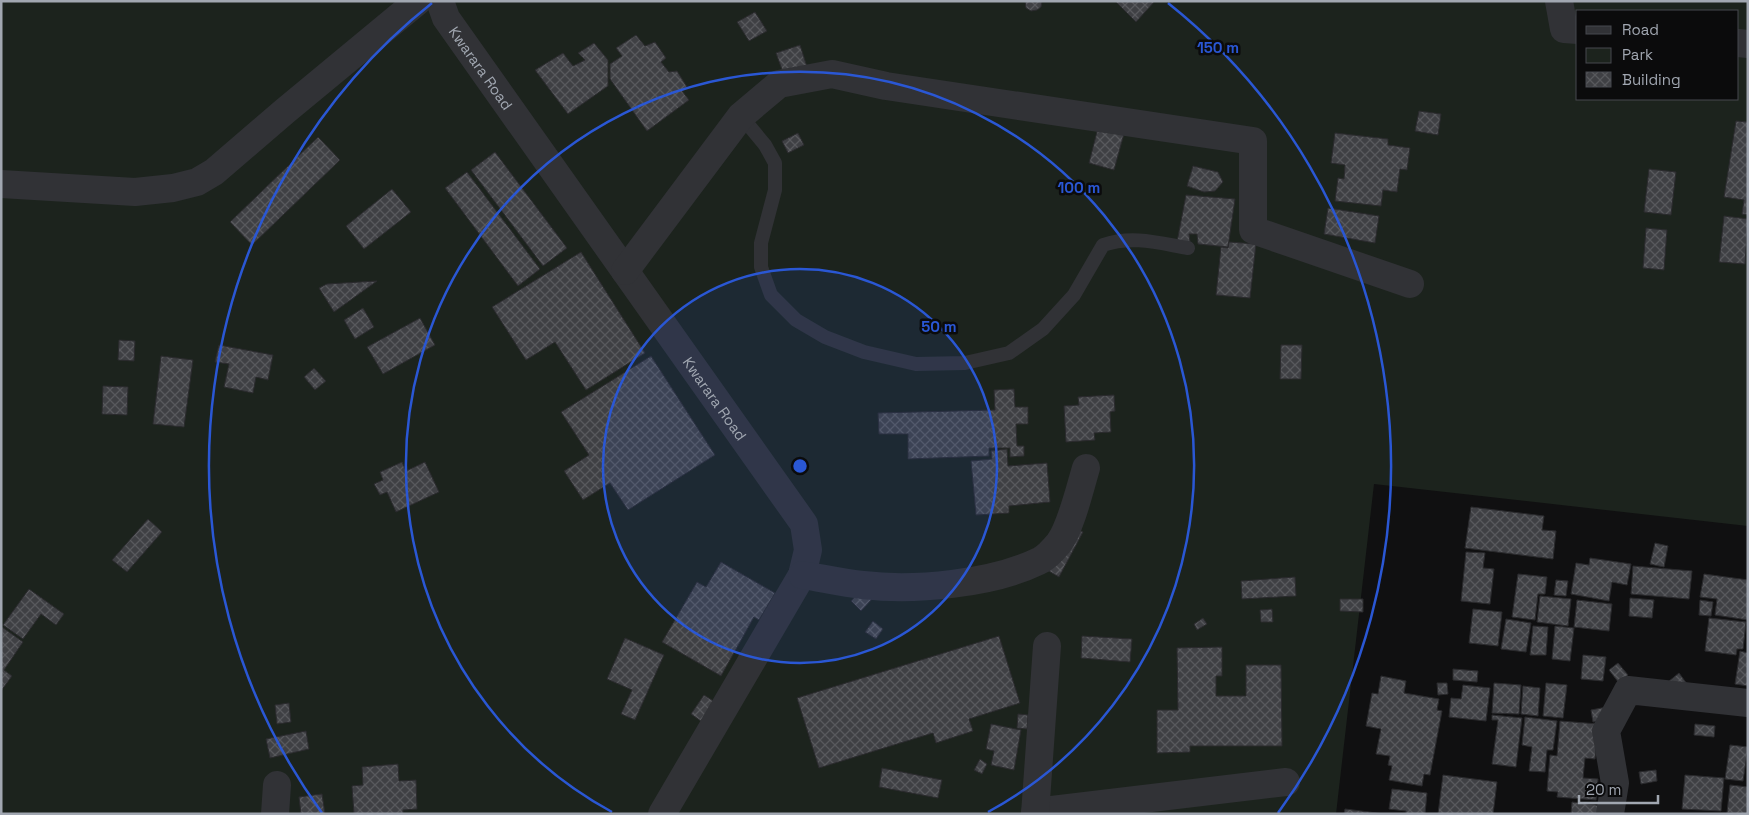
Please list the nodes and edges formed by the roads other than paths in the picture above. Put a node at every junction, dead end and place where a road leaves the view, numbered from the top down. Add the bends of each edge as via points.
1 (418, 1) edge
2 (440, 1) edge
3 (1559, 1) edge
4 (1576, 30) edge
5 (741, 116) junction
6 (1, 184) edge
7 (1188, 248) dead end
8 (624, 270) junction
9 (1410, 284) dead end
10 (1086, 468) dead end
11 (802, 575) junction
12 (1047, 646) dead end
13 (1748, 703) edge
14 (1286, 782) dead end
15 (277, 784) dead end
16 (1035, 813) edge
17 (275, 814) edge
18 (662, 814) edge
19 (1610, 814) edge

1 - 6 street via 214,172 197,182 135,192
2 - 8 street, Kwarara Road via 446,18
3 - 4 street via 1564,29
5 - 7 lane via 765,144 775,163 776,190 761,243 761,268 771,294 796,320 826,337 864,352 916,364 965,363 1009,352 1043,329 1074,295 1103,245 1133,239
5 - 8 street
5 - 9 street via 779,84 832,74 886,86 1253,141 1253,230
8 - 11 street, Kwarara Road via 804,524 808,550
10 - 11 street via 1059,543 1041,560 1018,569 973,581 910,587 863,585
11 - 18 street, Kwarara Road
12 - 16 street
13 - 19 street via 1628,690 1606,731 1615,783
14 - 16 street
15 - 17 street

